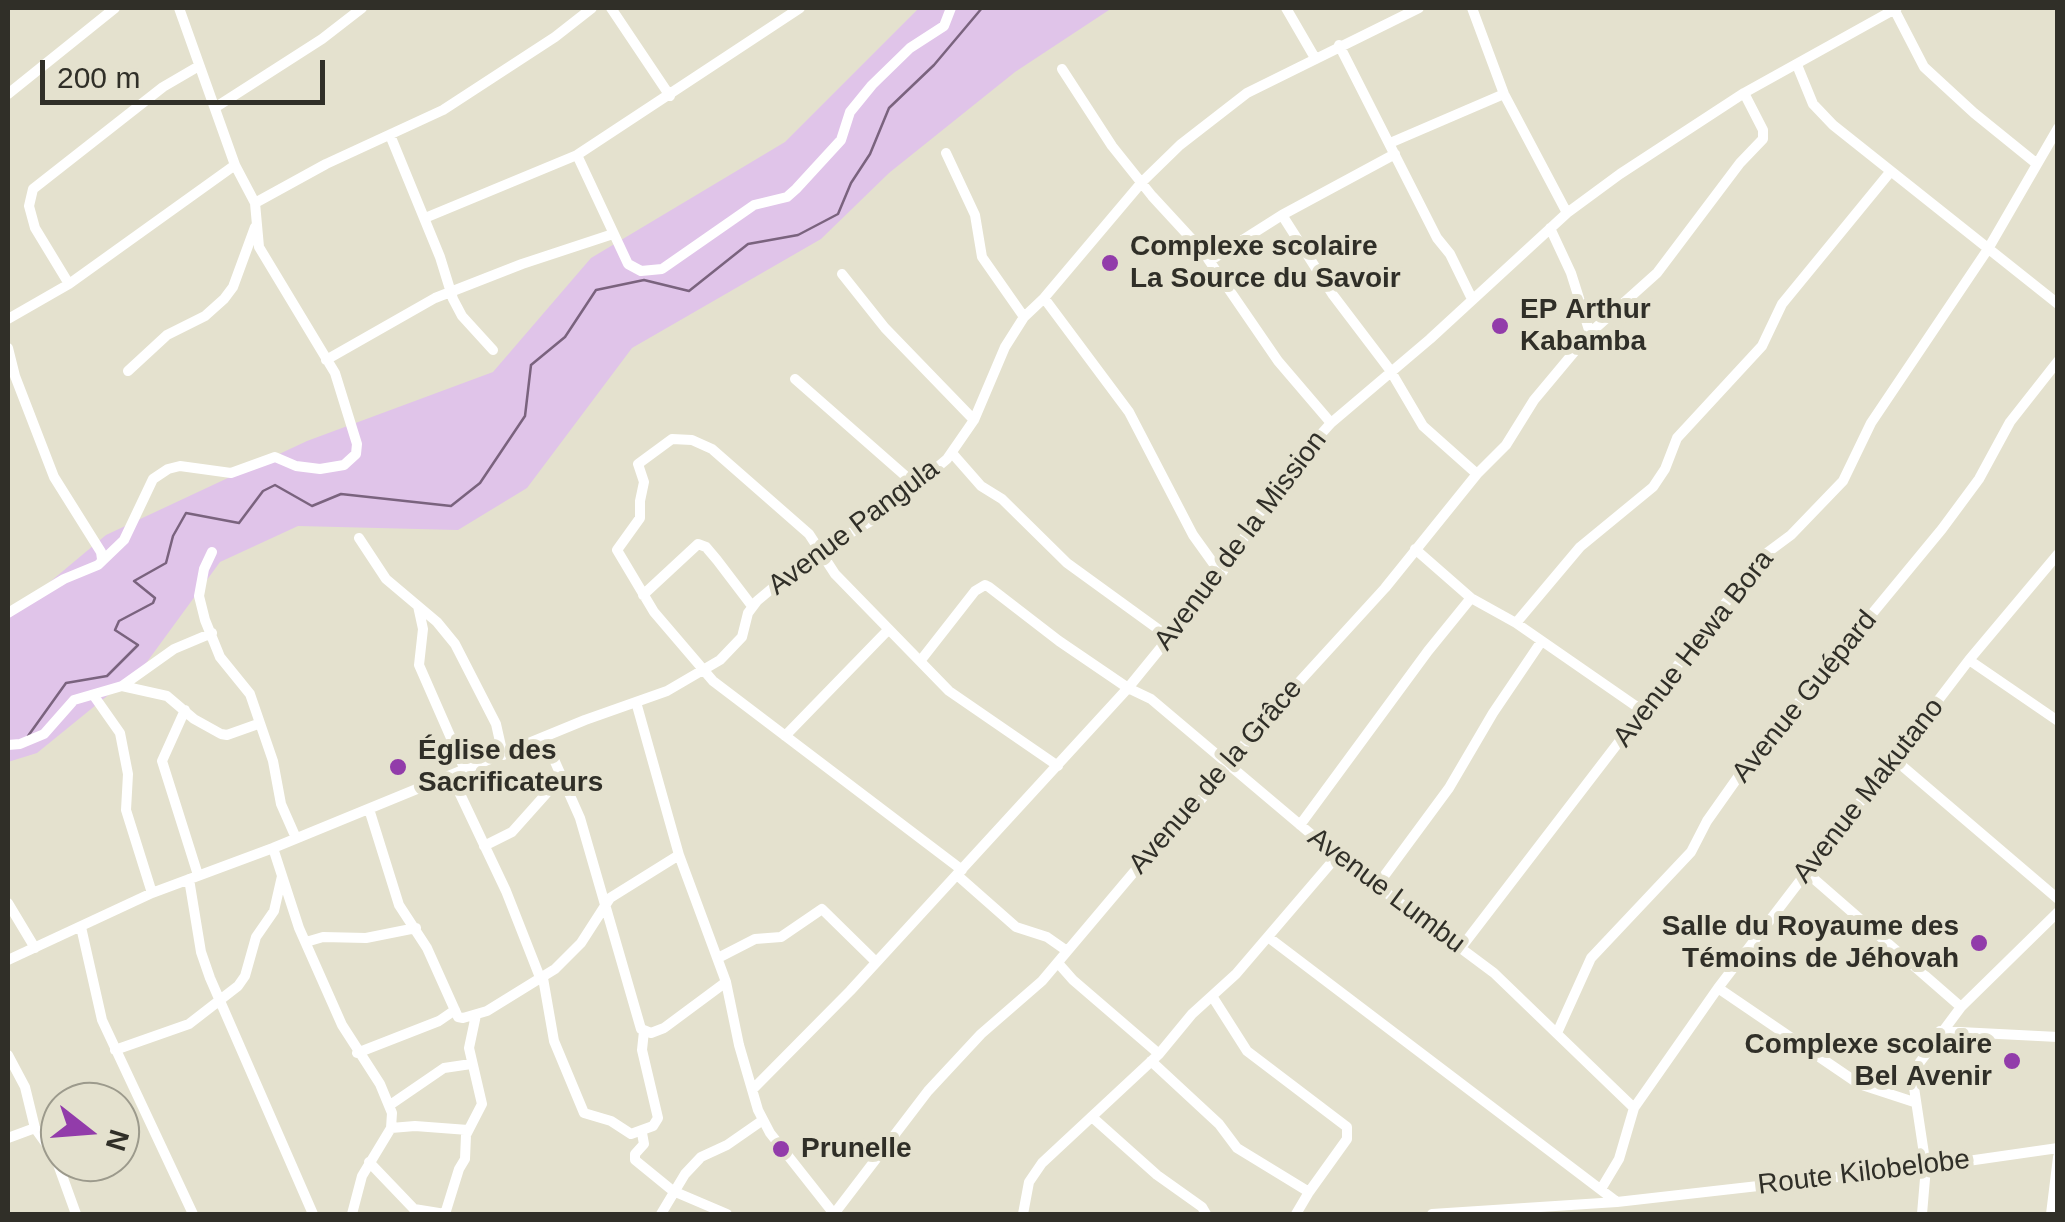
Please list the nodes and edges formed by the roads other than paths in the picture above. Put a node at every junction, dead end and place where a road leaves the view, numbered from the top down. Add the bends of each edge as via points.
1 (114, 8) edge
2 (180, 8) edge
3 (362, 8) edge
4 (592, 8) edge
5 (612, 8) edge
6 (800, 8) edge
7 (952, 8) edge
8 (1286, 8) edge
9 (1419, 8) edge
10 (1472, 8) edge
11 (1895, 8) edge
12 (1339, 45) junction
13 (1315, 58) junction
14 (1798, 65) junction
15 (199, 66) junction
16 (1062, 69) dead end
17 (1744, 93) junction
18 (8, 94) edge
19 (1504, 94) junction
20 (670, 96) junction
21 (216, 108) junction
22 (2058, 128) edge
23 (390, 135) junction
24 (1393, 149) junction
25 (576, 154) junction
26 (946, 154) dead end
27 (234, 164) junction
28 (2037, 164) junction
29 (1890, 170) junction
30 (1142, 182) junction
31 (255, 203) junction
32 (1567, 213) junction
33 (1282, 215) junction
34 (425, 218) junction
35 (256, 221) junction
36 (1550, 228) junction
37 (612, 234) junction
38 (1988, 249) junction
39 (1208, 259) junction
40 (842, 274) dead end
41 (69, 284) junction
42 (453, 291) junction
43 (1044, 298) junction
44 (1472, 299) junction
45 (2058, 304) edge
46 (1024, 317) junction
47 (8, 320) edge
48 (1590, 333) junction
49 (8, 348) edge
50 (493, 350) dead end
51 (326, 360) junction
52 (2058, 361) edge
53 (128, 370) dead end
54 (1390, 370) junction
55 (796, 379) dead end
56 (974, 420) junction
57 (1331, 423) junction
58 (952, 453) junction
59 (1477, 474) junction
60 (918, 487) junction
61 (359, 538) dead end
62 (821, 549) junction
63 (1415, 549) junction
64 (212, 552) dead end
65 (2058, 554) edge
66 (102, 559) junction
67 (1221, 574) junction
68 (642, 596) junction
69 (1471, 598) junction
70 (418, 605) junction
71 (752, 606) junction
72 (8, 613) edge
73 (1516, 623) junction
74 (888, 630) junction
75 (212, 633) junction
76 (1169, 637) junction
77 (1542, 642) junction
78 (921, 660) junction
79 (1969, 660) junction
80 (703, 672) junction
81 (122, 686) junction
82 (1128, 688) junction
83 (94, 696) junction
84 (636, 702) junction
85 (185, 710) junction
86 (1643, 711) junction
87 (2058, 721) edge
88 (258, 724) junction
89 (785, 736) junction
90 (544, 737) junction
91 (8, 745) edge
92 (503, 755) junction
93 (1894, 760) junction
94 (1228, 765) junction
95 (1058, 766) junction
96 (465, 770) junction
97 (451, 775) junction
98 (562, 776) junction
99 (369, 809) junction
100 (1300, 825) junction
101 (296, 838) junction
102 (484, 846) junction
103 (273, 848) junction
104 (679, 855) junction
105 (1337, 856) junction
106 (959, 872) junction
107 (1806, 872) junction
108 (282, 875) junction
109 (194, 877) junction
110 (1376, 887) junction
111 (152, 893) junction
112 (2058, 899) edge
113 (8, 903) edge
114 (605, 903) junction
115 (2058, 912) edge
116 (81, 927) junction
117 (416, 928) junction
118 (1268, 937) junction
119 (306, 942) junction
120 (35, 948) junction
121 (1460, 949) junction
122 (1067, 950) junction
123 (718, 958) junction
124 (8, 960) edge
125 (876, 962) junction
126 (1058, 963) junction
127 (542, 979) junction
128 (726, 982) junction
129 (1718, 988) junction
130 (1212, 996) junction
131 (220, 1000) junction
132 (1961, 1007) junction
133 (456, 1010) junction
134 (476, 1015) junction
135 (1940, 1031) junction
136 (644, 1032) junction
137 (1557, 1033) junction
138 (2058, 1037) edge
139 (114, 1050) junction
140 (358, 1053) junction
141 (8, 1055) edge
142 (1155, 1058) junction
143 (470, 1064) junction
144 (11, 1068) edge
145 (754, 1089) junction
146 (1914, 1102) junction
147 (390, 1105) junction
148 (1634, 1108) junction
149 (1092, 1117) junction
150 (763, 1120) junction
151 (35, 1128) junction
152 (391, 1128) junction
153 (468, 1130) junction
154 (642, 1133) junction
155 (8, 1138) edge
156 (2058, 1148) edge
157 (2058, 1157) edge
158 (369, 1162) junction
159 (1926, 1166) junction
160 (1600, 1189) junction
161 (674, 1191) junction
162 (1309, 1192) junction
163 (1617, 1202) junction
164 (1598, 1209) edge
165 (1575, 1210) edge
166 (1478, 1213) edge
167 (76, 1214) edge
168 (193, 1214) edge
169 (313, 1214) edge
170 (352, 1214) edge
171 (445, 1214) edge
172 (661, 1214) edge
173 (727, 1214) edge
174 (834, 1214) edge
175 (1023, 1214) edge
176 (1206, 1214) edge
177 (1296, 1214) edge
178 (1432, 1214) edge
179 (1922, 1214) edge
180 (2051, 1214) edge

1 - 18 street
2 - 15 street
3 - 21 street
4 - 23 street via 474,92
5 - 20 street
6 - 20 street
7 - 37 street via 944,26 872,86 850,112 841,140 787,197 754,206 662,269 628,264
8 - 13 street
9 - 12 street, Avenue Pangula
10 - 19 street
11 - 14 street, Avenue de la Mission
11 - 28 street via 1924,67
12 - 13 street, Avenue Pangula
12 - 24 street
13 - 30 street, Avenue Pangula via 1213,117
14 - 17 street, Avenue de la Mission
14 - 29 street via 1818,112
15 - 21 street
15 - 41 street via 33,189 35,228
16 - 30 street
17 - 32 street, Avenue de la Mission
17 - 48 street, Avenue de la Grâce via 1764,130 1762,141 1657,274
19 - 24 street
19 - 32 street
20 - 25 street
21 - 27 street
22 - 28 street, Avenue Hewa Bora
23 - 31 street
23 - 34 street
24 - 33 street
24 - 44 street
25 - 34 street
25 - 37 street
26 - 46 street via 975,215 982,257
27 - 31 street
27 - 41 street
28 - 38 street, Avenue Hewa Bora
29 - 38 street
29 - 73 street via 1782,304 1762,346 1677,438 1653,487 1580,547
30 - 39 street
30 - 43 street, Avenue Pangula
31 - 35 street
32 - 36 street, Avenue de la Mission
33 - 39 street
33 - 54 street
34 - 42 street
35 - 51 street via 263,258
35 - 53 street via 224,299
36 - 44 street, Avenue de la Mission
36 - 48 street
37 - 42 street
38 - 45 street
38 - 86 street, Avenue Hewa Bora via 1871,423 1844,481 1760,558
39 - 57 street via 1278,361
40 - 56 street via 892,337
41 - 47 street
42 - 50 street via 462,316
42 - 51 street
43 - 46 street, Avenue Pangula
43 - 67 street via 1129,412
44 - 54 street, Avenue de la Mission
46 - 56 street, Avenue Pangula
48 - 59 street, Avenue de la Grâce
49 - 66 street via 54,477
51 - 66 street via 357,444 352,460 302,468 267,458 231,473 173,467 153,478 124,540
52 - 137 street, Avenue Guépard via 2010,422 1980,479 1743,770 1681,864 1592,958
54 - 57 street, Avenue de la Mission
54 - 59 street via 1423,426
55 - 60 street
56 - 58 street, Avenue Pangula
57 - 67 street, Avenue de la Mission via 1284,475
58 - 60 street, Avenue Pangula
58 - 76 street via 1068,563
59 - 63 street, Avenue de la Grâce
60 - 62 street, Avenue Pangula
61 - 70 street via 386,579
62 - 68 street via 718,453 672,439 638,464 644,482 640,518 617,550
62 - 71 street, Avenue Pangula
62 - 74 street via 835,574
63 - 69 street
63 - 94 street, Avenue de la Grâce
64 - 75 street via 200,596
65 - 79 street, Avenue Makutano
66 - 72 street
67 - 76 street, Avenue de la Mission
68 - 71 street via 698,544
68 - 80 street
69 - 73 street
69 - 100 street
70 - 92 street via 456,644 496,724
70 - 96 street via 420,665
71 - 80 street, Avenue Pangula via 740,640
73 - 77 street
74 - 78 street
74 - 89 street
75 - 81 street via 174,649
75 - 88 street via 220,657 244,684
76 - 82 street, Avenue de la Mission
77 - 86 street
77 - 110 street
78 - 82 street, Avenue Lumbu via 984,585
78 - 95 street via 953,694
79 - 87 street
79 - 93 street, Avenue Makutano
80 - 84 street, Avenue Pangula
80 - 89 street
81 - 83 street
81 - 85 street via 166,696
82 - 94 street, Avenue Lumbu via 1151,699
82 - 95 street, Avenue de la Mission
83 - 91 street via 74,700 44,734
83 - 111 street via 120,734 126,810
84 - 90 street, Avenue Pangula
84 - 104 street
85 - 88 street via 227,735
85 - 109 street via 162,761
86 - 121 street, Avenue Hewa Bora
88 - 101 street
89 - 106 street
90 - 92 street, Avenue Pangula
90 - 98 street
92 - 96 street, Avenue Pangula
93 - 107 street, Avenue Makutano
93 - 112 street
94 - 100 street, Avenue Lumbu
94 - 122 street, Avenue de la Grâce
95 - 106 street, Avenue de la Mission
96 - 97 street, Avenue Pangula
97 - 99 street, Avenue Pangula
97 - 102 street
98 - 102 street via 512,832
98 - 114 street
99 - 101 street, Avenue Pangula
99 - 117 street via 399,905
100 - 105 street, Avenue Lumbu
101 - 103 street, Avenue Pangula
102 - 127 street
103 - 108 street
103 - 109 street, Avenue Pangula
104 - 114 street
104 - 123 street
105 - 110 street, Avenue Lumbu
105 - 118 street
106 - 122 street via 1016,928
106 - 125 street, Avenue de la Mission
107 - 129 street, Avenue Makutano
107 - 132 street
108 - 119 street
108 - 131 street via 245,976
109 - 111 street, Avenue Pangula
109 - 131 street via 201,952
110 - 121 street, Avenue Lumbu
111 - 116 street, Avenue Pangula
113 - 120 street
114 - 127 street via 581,944
114 - 136 street
115 - 132 street
116 - 120 street, Avenue Pangula
116 - 139 street
117 - 119 street
117 - 133 street
118 - 130 street
118 - 160 street
119 - 140 street
120 - 124 street, Avenue Pangula
121 - 137 street, Avenue Lumbu
122 - 126 street, Avenue de la Grâce
123 - 125 street via 755,940 781,937 822,909
123 - 128 street
125 - 145 street, Avenue de la Mission
126 - 142 street
126 - 174 street, Avenue de la Grâce via 928,1091
127 - 134 street
127 - 154 street via 554,1041 584,1113
128 - 136 street via 664,1028
128 - 145 street
129 - 146 street via 1859,1084
129 - 148 street, Avenue Makutano
130 - 142 street
130 - 162 street via 1247,1051 1347,1127 1346,1139
131 - 139 street via 189,1024
131 - 169 street
132 - 135 street
133 - 134 street via 458,1017
133 - 140 street
134 - 143 street
135 - 138 street
135 - 146 street via 1915,1072
136 - 154 street via 642,1050 658,1113
137 - 148 street, Avenue Lumbu
139 - 168 street
140 - 147 street
141 - 144 street
142 - 149 street
142 - 162 street via 1237,1148
143 - 147 street via 438,1071
143 - 153 street via 482,1098
144 - 151 street via 25,1087
145 - 150 street
146 - 159 street
147 - 152 street
148 - 160 street, Avenue Makutano via 1619,1160
149 - 175 street via 1036,1172
149 - 176 street
150 - 161 street via 701,1156
150 - 174 street
151 - 155 street
151 - 167 street via 56,1156
152 - 153 street
152 - 158 street
153 - 171 street
154 - 161 street via 644,1144 634,1158
156 - 159 street, Route Kilobelobe
157 - 180 street
158 - 170 street
158 - 171 street via 414,1208
159 - 163 street, Route Kilobelobe
159 - 179 street
160 - 163 street
161 - 172 street
161 - 173 street
162 - 177 street
163 - 164 street, Route Kilobelobe
164 - 165 street, Route Kilobelobe
165 - 166 street, Route Kilobelobe
166 - 178 street, Route Kilobelobe

